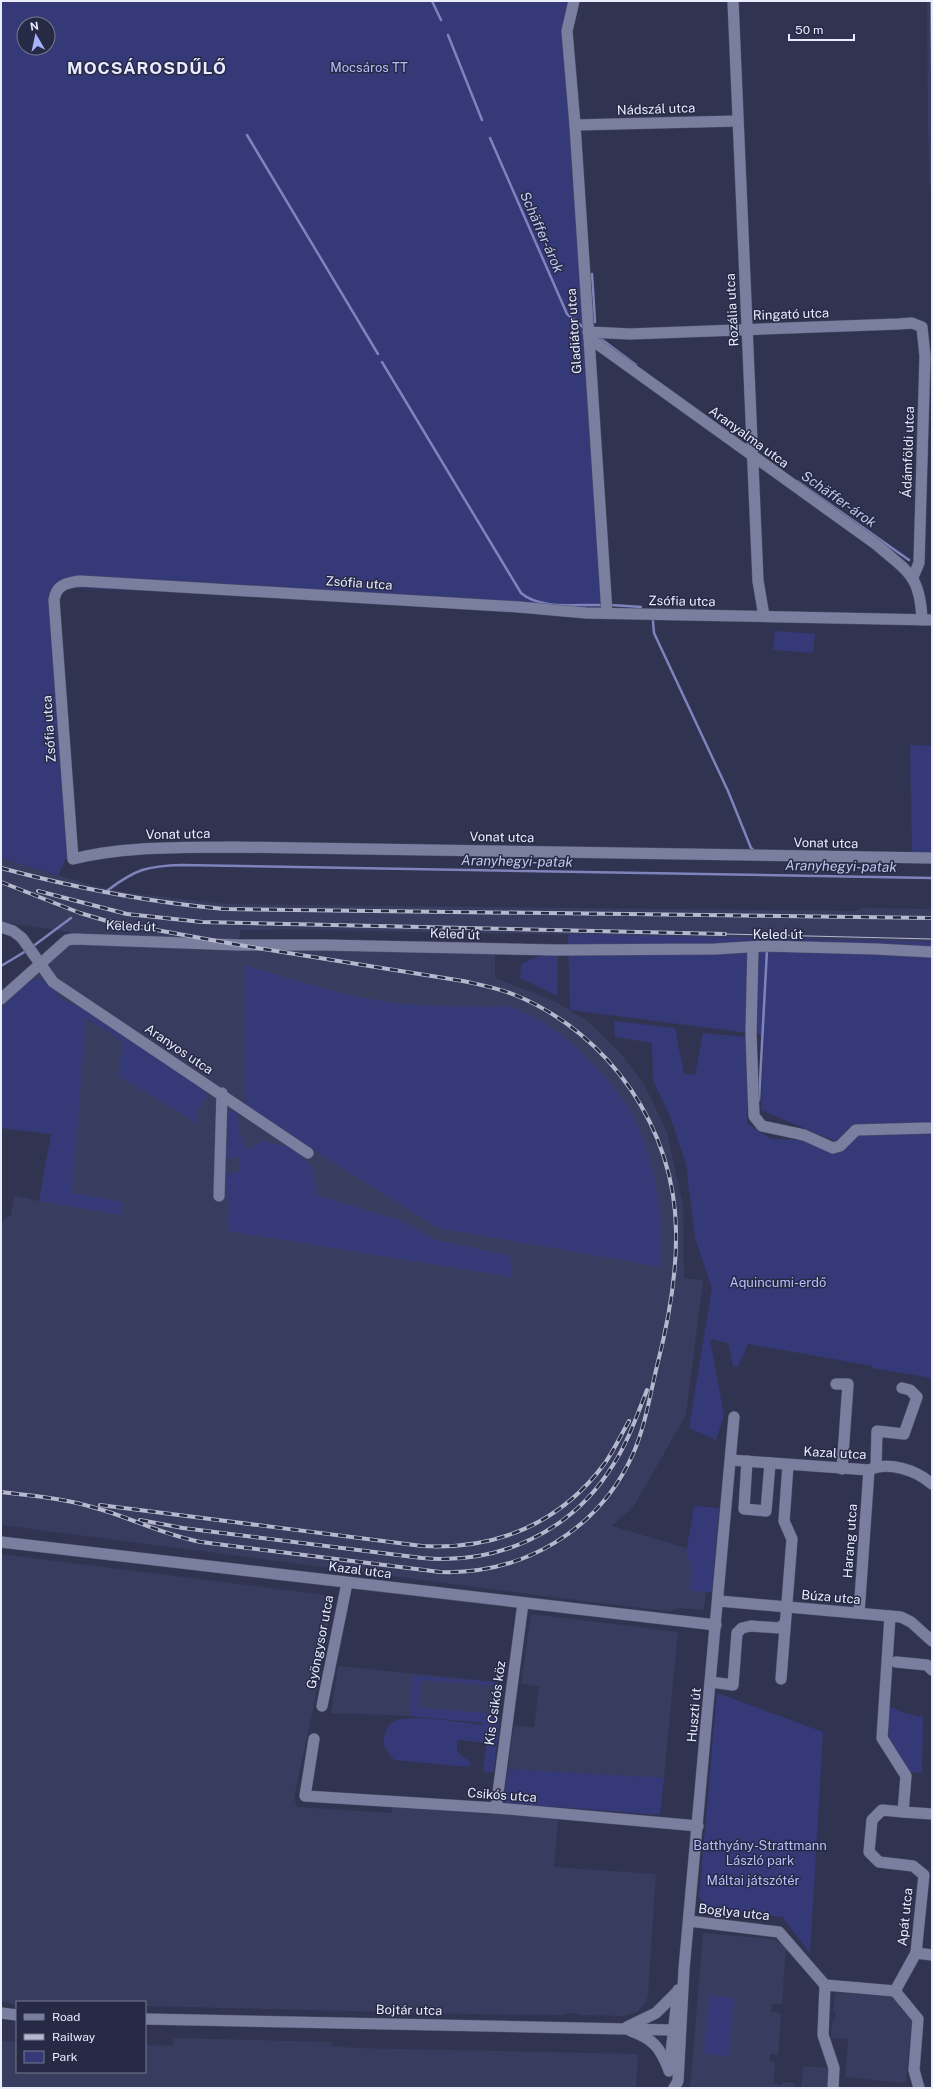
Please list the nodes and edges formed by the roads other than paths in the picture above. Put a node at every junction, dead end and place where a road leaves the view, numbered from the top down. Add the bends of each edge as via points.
1 (574, 1) edge
2 (733, 1) edge
3 (737, 121) junction
4 (575, 126) junction
5 (922, 327) joint
6 (747, 329) junction
7 (588, 335) junction
8 (752, 458) junction
9 (913, 577) junction
10 (607, 613) junction
11 (764, 616) junction
12 (927, 620) edge
13 (73, 858) joint
14 (932, 858) edge
15 (1, 927) edge
16 (763, 947) junction
17 (932, 952) edge
18 (37, 959) junction
19 (1, 999) edge
20 (222, 1093) junction
21 (929, 1128) dead end
22 (308, 1153) dead end
23 (219, 1196) dead end
24 (836, 1384) dead end
25 (902, 1388) dead end
26 (734, 1417) dead end
27 (731, 1460) junction
28 (747, 1462) junction
29 (770, 1463) junction
30 (788, 1465) junction
31 (842, 1469) junction
32 (872, 1469) junction
33 (932, 1484) edge
34 (1, 1542) edge
35 (347, 1583) junction
36 (719, 1601) junction
37 (523, 1603) junction
38 (787, 1607) junction
39 (860, 1613) junction
40 (890, 1616) junction
41 (785, 1623) junction
42 (716, 1625) junction
43 (930, 1635) edge
44 (896, 1662) dead end
45 (932, 1670) edge
46 (781, 1679) dead end
47 (711, 1682) junction
48 (322, 1706) dead end
49 (314, 1739) dead end
50 (496, 1808) junction
51 (904, 1812) junction
52 (932, 1814) edge
53 (698, 1826) junction
54 (689, 1921) junction
55 (916, 1953) junction
56 (932, 1955) edge
57 (684, 1969) junction
58 (825, 1985) junction
59 (895, 1991) junction
60 (677, 1992) junction
61 (1, 2013) edge
62 (16, 2014) edge
63 (682, 2016) junction
64 (16, 2018) edge
65 (1, 2019) edge
66 (146, 2019) edge
67 (623, 2028) junction
68 (672, 2030) junction
69 (680, 2044) junction
70 (670, 2071) junction
71 (673, 2088) edge
72 (833, 2088) edge
73 (919, 2088) edge

1 - 4 street, Gladiátor utca via 567,31
2 - 3 street, Rozália utca
3 - 4 street, Nádszál utca
3 - 6 street, Rozália utca
4 - 7 street, Gladiátor utca
5 - 6 street, Ringató utca via 898,324
5 - 9 street, Ádámföldi utca via 925,356 919,562
6 - 7 street, Ringató utca
6 - 8 street, Rozália utca
7 - 8 street, Aranyalma utca
7 - 10 street, Gladiátor utca
8 - 9 street, Aranyalma utca via 877,546
8 - 11 street, Rozália utca via 758,580
9 - 12 street, Aranyalma utca via 920,592
10 - 11 street, Zsófia utca
10 - 13 street, Zsófia utca via 80,581 66,583 59,587 54,600
11 - 12 street, Zsófia utca
13 - 14 street, Vonat utca via 128,849 232,847
15 - 18 street via 13,931 23,939
16 - 17 street, Keled út via 876,948
16 - 18 street, Keled út via 557,950 239,945 74,938
16 - 21 street via 752,1032 754,1116 762,1126 804,1135 833,1148 840,1146 856,1130
18 - 19 street, Keled út
18 - 20 street, Aranyos utca via 53,982
20 - 22 street, Aranyos utca
20 - 23 street
24 - 31 street via 848,1384
25 - 32 street, Harang utca via 910,1390 917,1397 904,1434 877,1431
26 - 27 street, Huszti út
27 - 28 street, Kazal utca
27 - 36 street, Huszti út
28 - 29 street, Kazal utca
28 - 29 street via 744,1509 766,1511
29 - 30 street, Kazal utca
30 - 31 street, Kazal utca
30 - 38 street via 784,1521 792,1539
31 - 32 street, Kazal utca
32 - 33 street, Kazal utca via 911,1470
32 - 39 street, Harang utca
34 - 35 street, Kazal utca
35 - 37 street, Kazal utca
35 - 48 street, Gyöngysor utca
36 - 38 street, Búza utca
36 - 42 street, Huszti út
37 - 42 street, Kazal utca
37 - 50 street, Kis Csikós köz
38 - 39 street, Búza utca
38 - 41 street
39 - 40 street, Búza utca
40 - 43 street, Búza utca via 907,1620
40 - 51 street via 882,1738 906,1776
41 - 46 street
41 - 47 street via 780,1628 750,1626 739,1630 733,1685
42 - 47 street, Huszti út
44 - 45 street via 927,1665
47 - 53 street, Huszti út
49 - 50 street, Csikós utca via 304,1796
50 - 53 street, Csikós utca
51 - 52 street
51 - 55 street, Apát utca via 882,1810 872,1820 869,1852 879,1862 913,1866 924,1875
53 - 54 street, Huszti út
54 - 57 street, Huszti út
54 - 58 street, Boglya utca via 779,1932
55 - 56 street
55 - 59 street, Apát utca
57 - 60 street
57 - 63 street, Huszti út
58 - 59 street
58 - 72 street via 823,2036 834,2068
59 - 73 street via 918,2019 914,2070
60 - 67 street via 656,2013 639,2023
60 - 68 street
61 - 62 street
63 - 68 street
63 - 69 street, Huszti út
64 - 65 street
66 - 67 street, Bojtár utca
67 - 68 street, Bojtár utca
67 - 70 street via 653,2042
68 - 69 street
68 - 70 street
69 - 71 street, Huszti út via 678,2081
70 - 71 street

